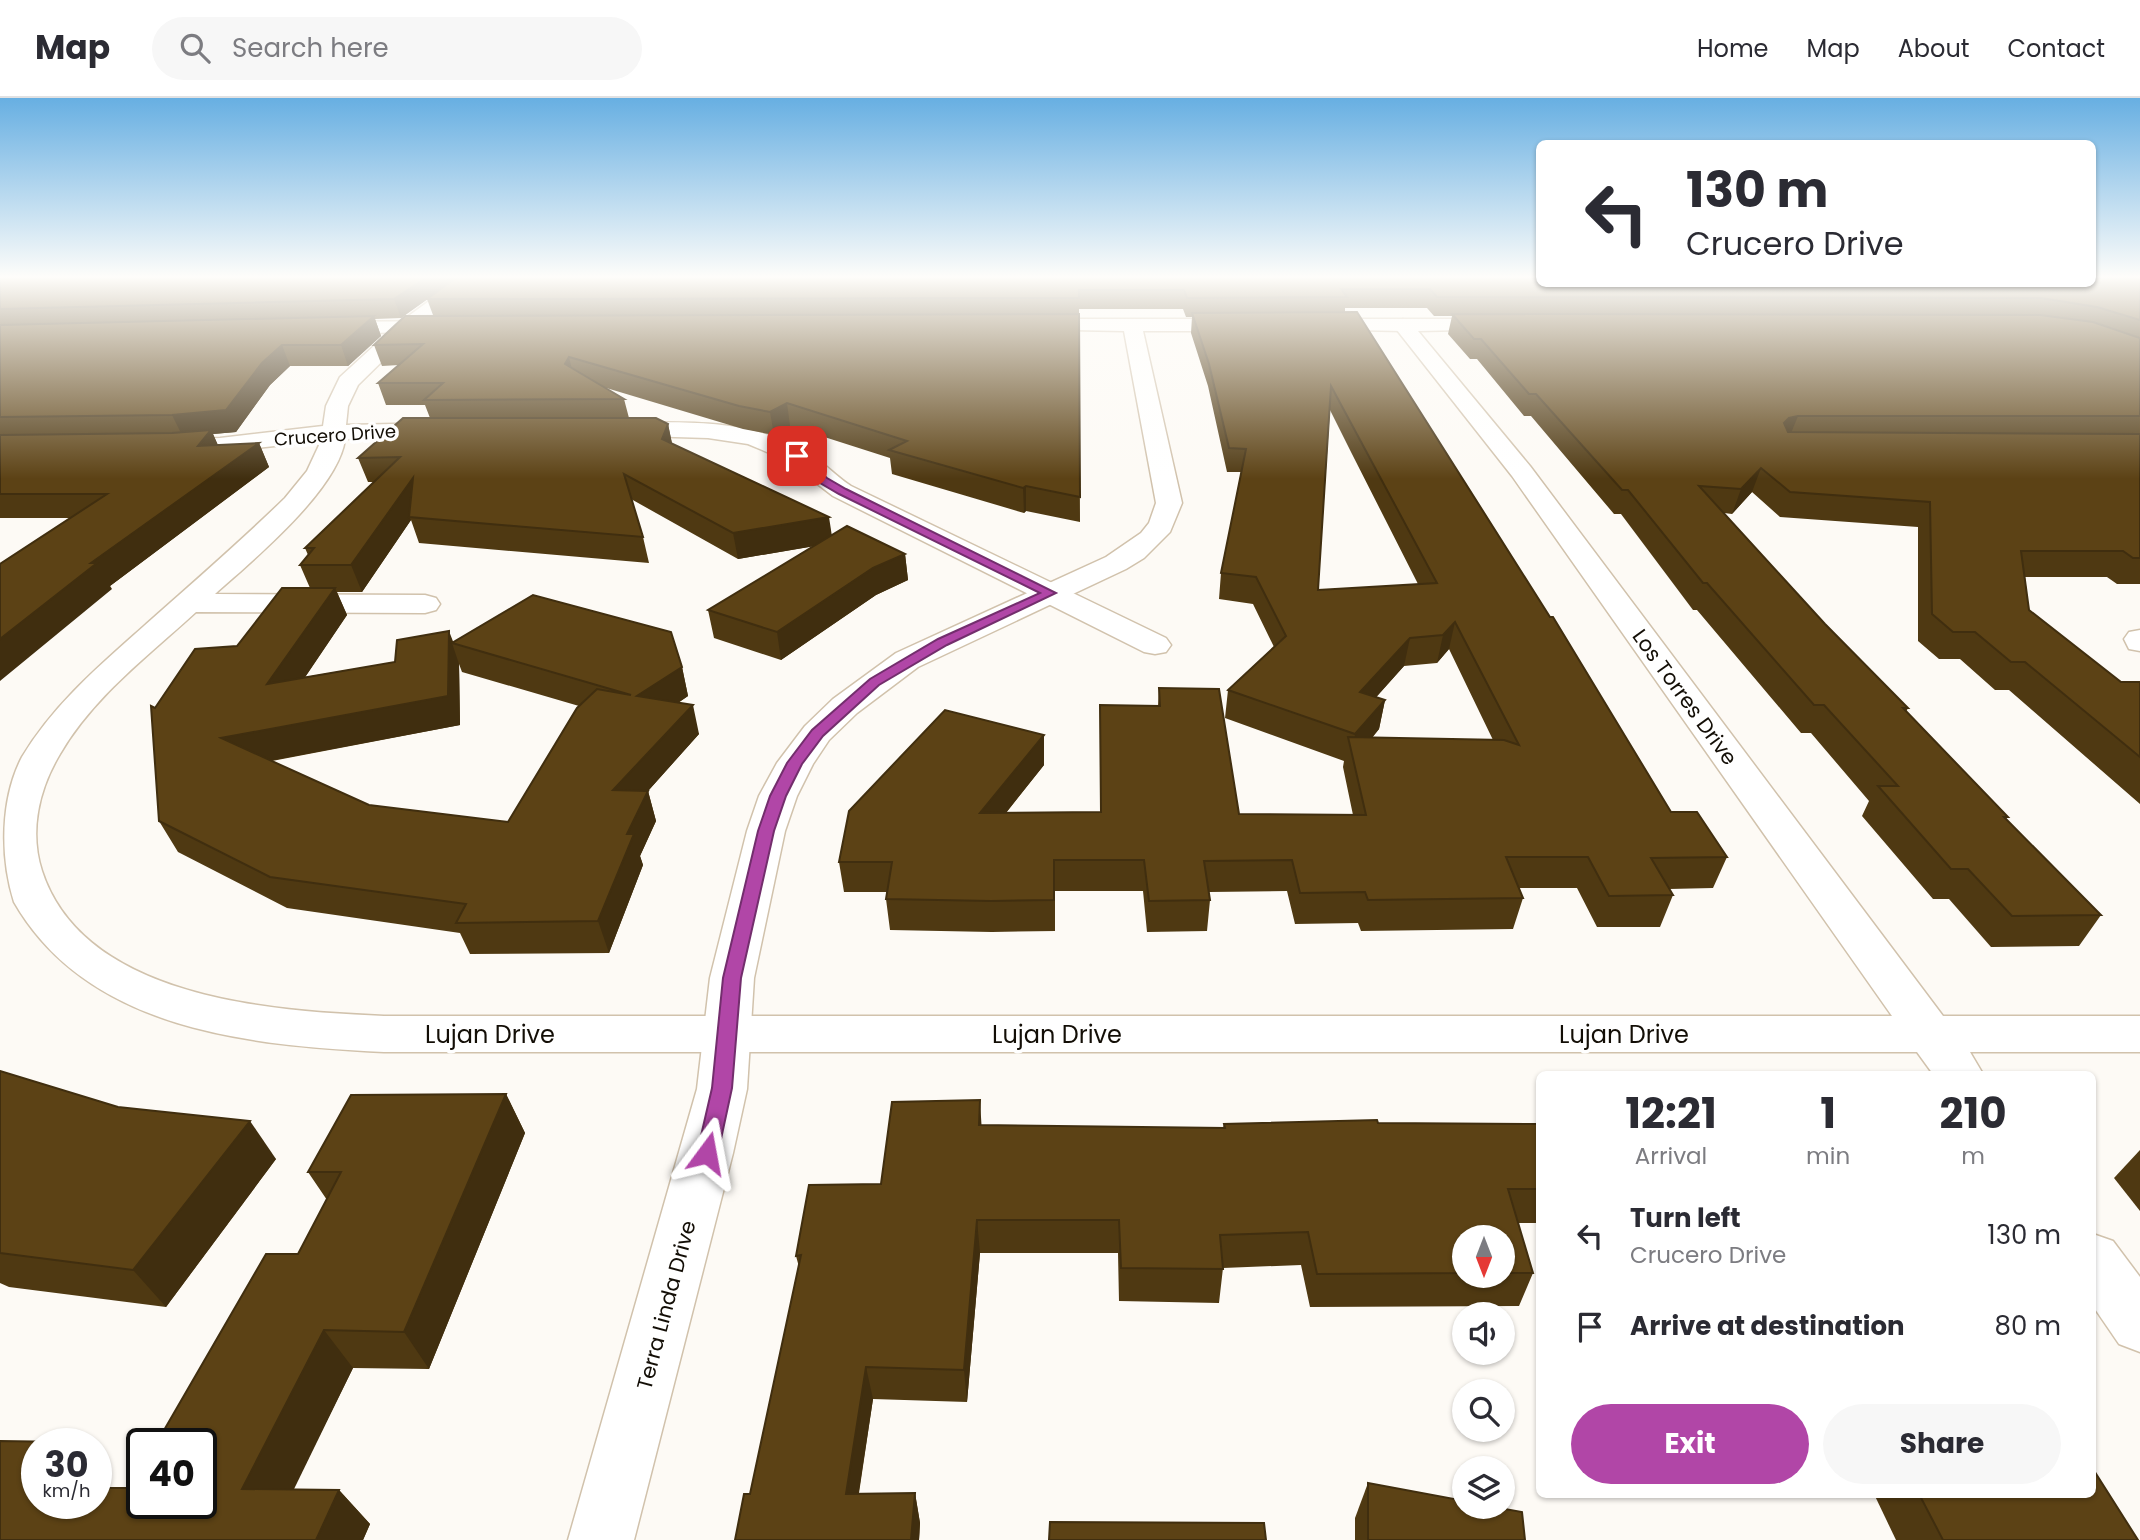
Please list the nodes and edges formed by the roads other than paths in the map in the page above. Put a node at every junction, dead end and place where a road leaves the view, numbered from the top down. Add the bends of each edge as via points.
1 (388, 344) edge
2 (1136, 344) edge
3 (1418, 344) edge
4 (471, 430) edge
5 (597, 430) edge
6 (335, 432) junction
7 (144, 447) edge
8 (1050, 593) junction
9 (186, 603) junction
10 (425, 604) dead end
11 (1155, 645) dead end
12 (13, 889) edge
13 (726, 1034) junction
14 (1930, 1034) junction
15 (2140, 1034) edge
16 (1957, 1071) edge
17 (2096, 1263) edge
18 (2140, 1324) edge
19 (601, 1540) edge

1 - 6 street, Lujan Drive via 348,382 337,405
2 - 8 street, Terra Linda Drive via 1170,503 1167,519 1140,550
3 - 14 street, Los Torres Drive via 1521,471
4 - 6 street, Crucero Drive
5 - 8 street via 694,430 778,446 842,491
6 - 7 street, Crucero Drive via 220,445
6 - 9 street, Lujan Drive via 318,473 294,504
8 - 11 street
8 - 13 street, Terra Linda Drive via 931,648 874,682 825,726 795,763 766,831 732,978
9 - 10 street
9 - 12 street, Lujan Drive via 83,698 39,758 17,821
12 - 13 street, Lujan Drive via 62,940 96,967 137,990 188,1009 247,1023 384,1034
13 - 14 street, Lujan Drive
13 - 19 street, Terra Linda Drive via 722,1088 707,1153
14 - 15 street, Lujan Drive
14 - 16 street, Los Torres Drive
17 - 18 street

